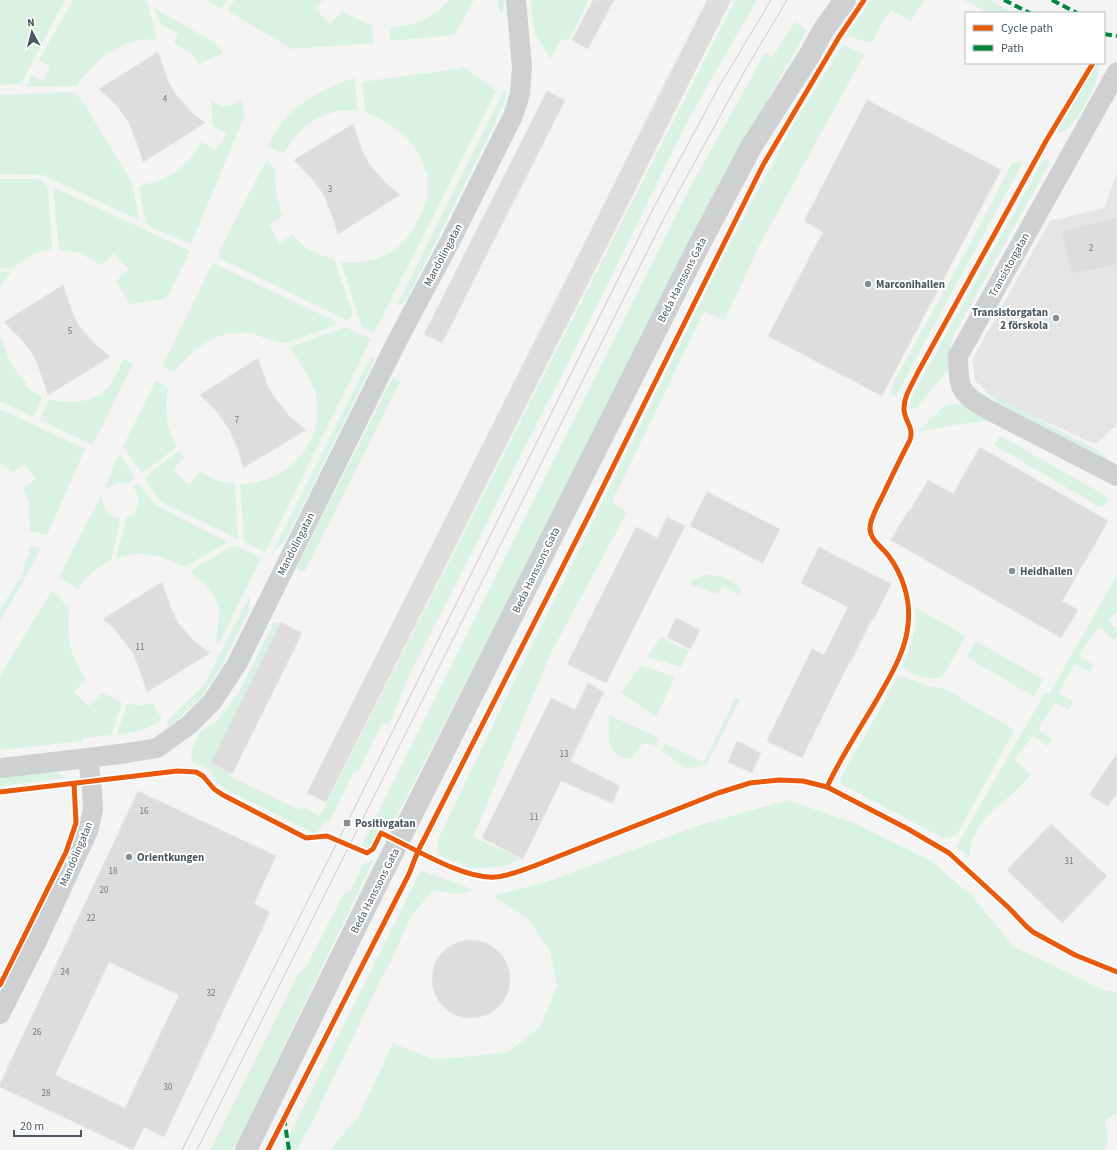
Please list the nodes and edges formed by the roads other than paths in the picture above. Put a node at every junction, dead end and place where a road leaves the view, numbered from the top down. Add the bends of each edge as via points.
1 (516, 0) edge
2 (845, 0) edge
3 (1117, 72) edge
4 (1117, 476) edge
5 (88, 758) junction
6 (0, 768) edge
7 (0, 1014) edge
8 (246, 1150) edge

1 - 5 street, Mandolingatan via 522,67 520,94 513,116 395,345 237,664 212,702 190,725 164,744 157,748
2 - 8 street, Beda Hanssons Gata via 824,29 751,147 706,232 381,876
3 - 4 street, Transistorgatan via 958,356 959,378 963,392 968,397 988,410
5 - 6 street
5 - 7 street, Mandolingatan via 93,810 88,831

